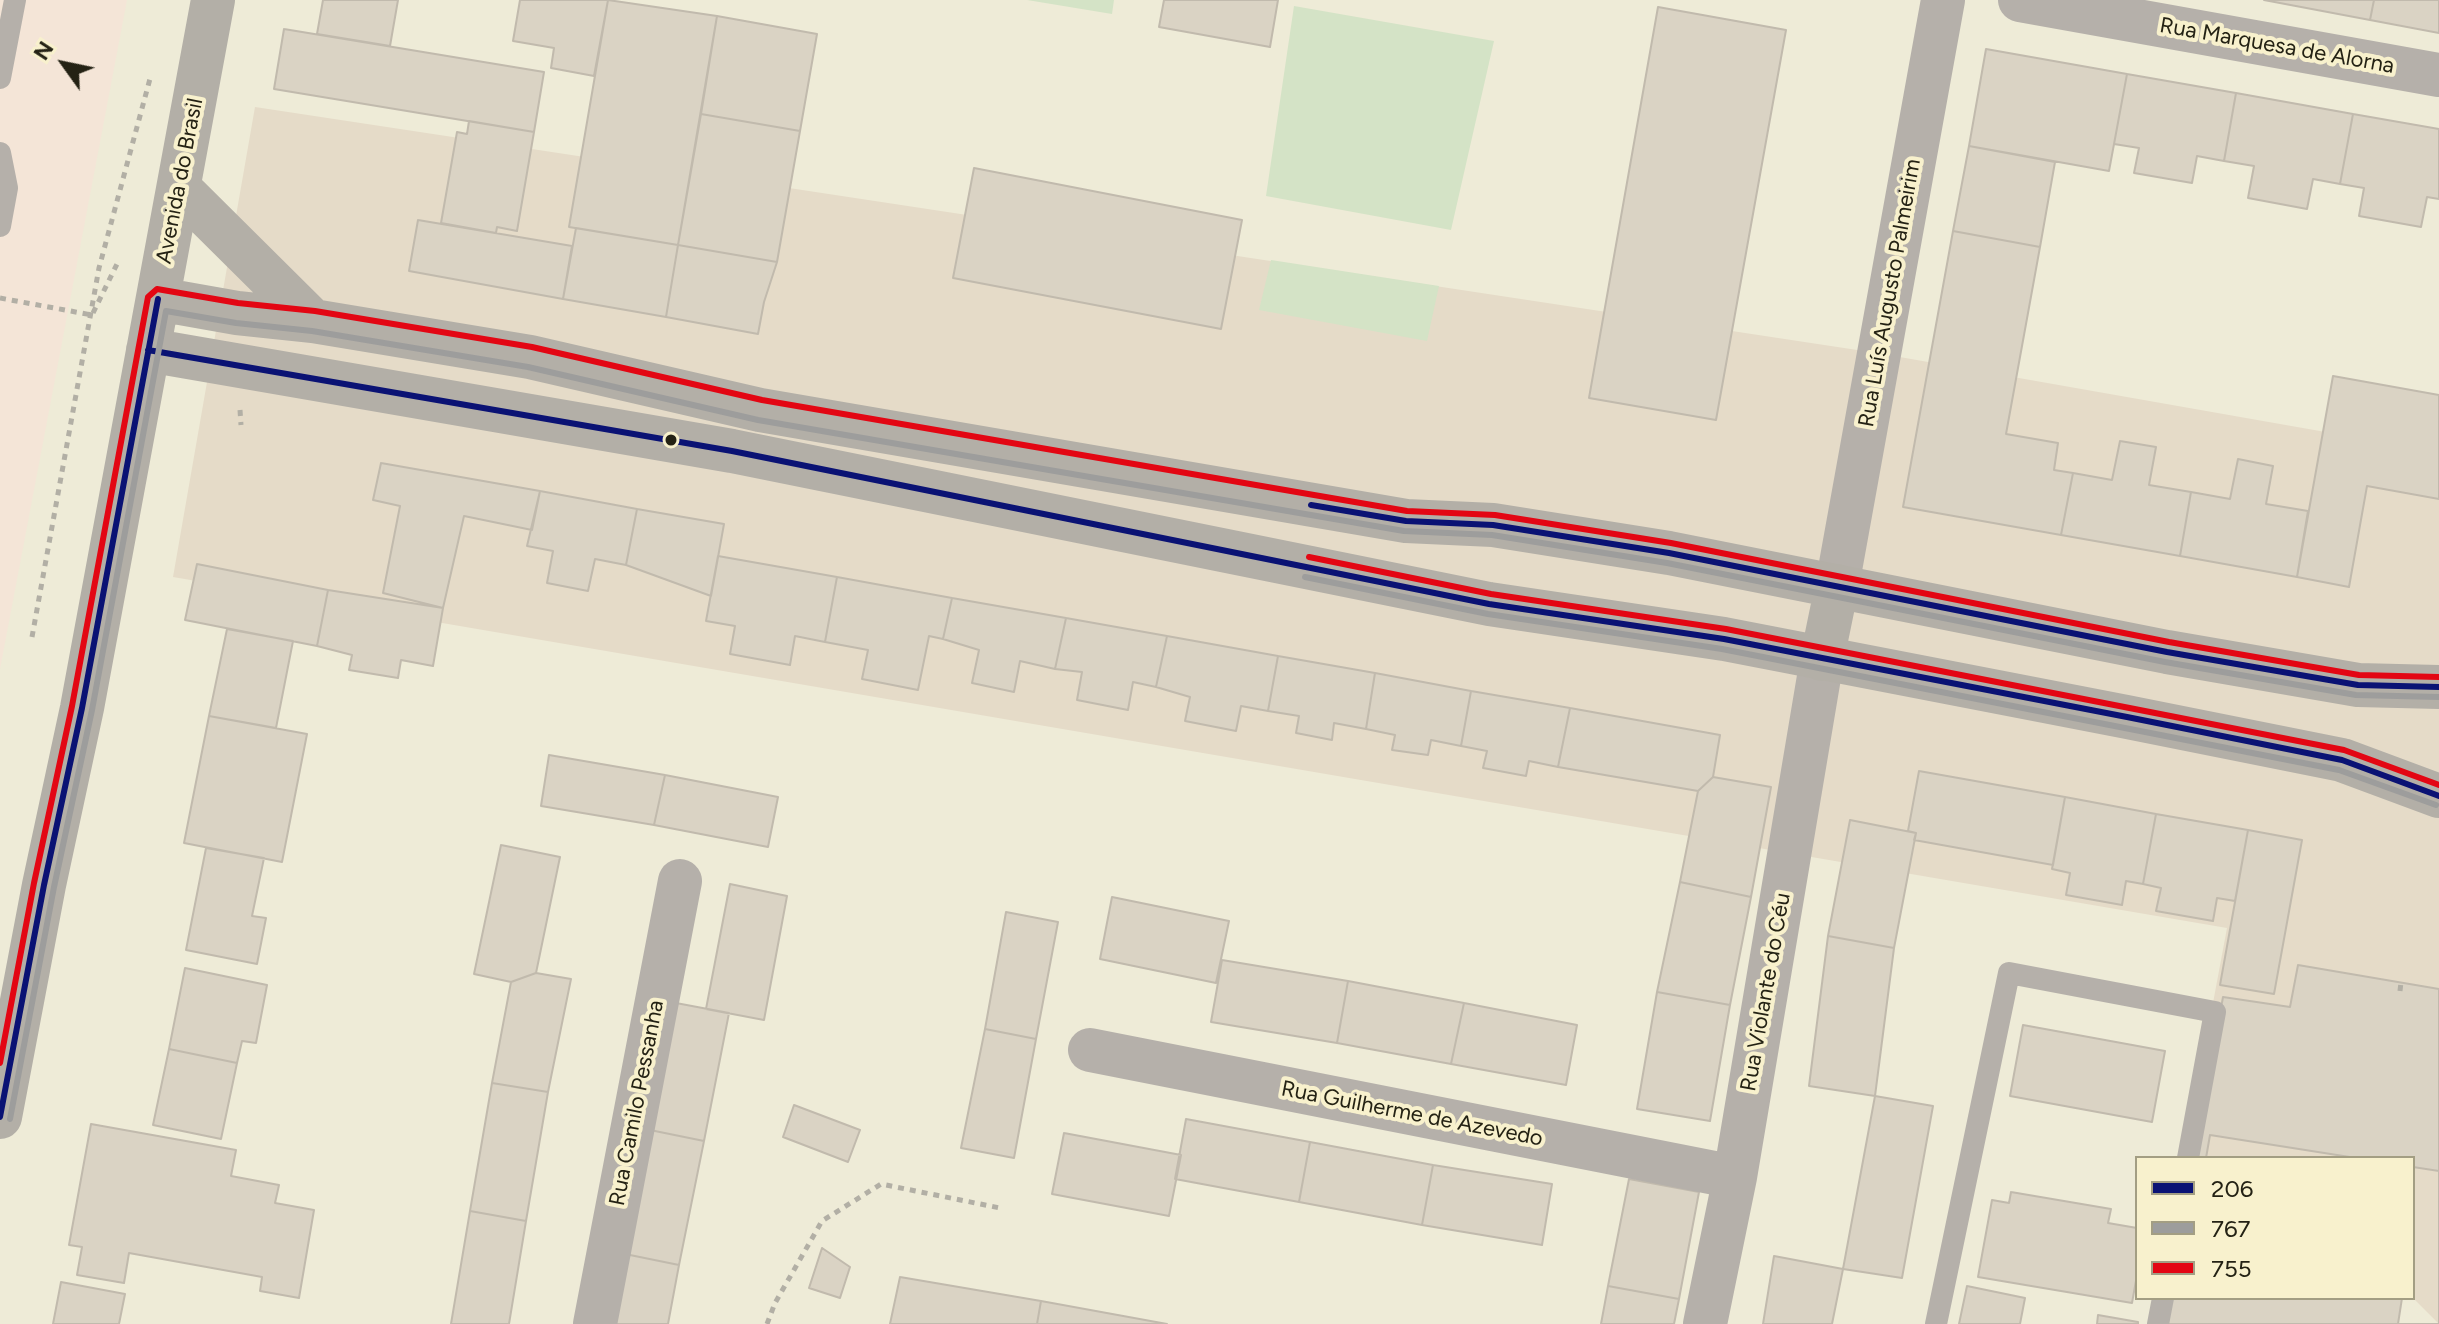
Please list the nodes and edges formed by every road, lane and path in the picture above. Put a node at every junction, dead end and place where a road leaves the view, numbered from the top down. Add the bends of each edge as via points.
1 (15, 0) edge
2 (213, 0) edge
3 (1943, 0) edge
4 (2020, 0) edge
5 (152, 70) dead end
6 (2439, 75) edge
7 (0, 78) edge
8 (0, 153) edge
9 (179, 188) junction
10 (0, 226) edge
11 (0, 298) edge
12 (158, 299) junction
13 (92, 315) junction
14 (313, 321) junction
15 (148, 350) junction
16 (1837, 586) junction
17 (32, 637) dead end
18 (1822, 659) junction
19 (2439, 687) edge
20 (2439, 796) edge
21 (680, 881) dead end
22 (2401, 982) dead end
23 (2400, 991) dead end
24 (1090, 1050) dead end
25 (0, 1117) edge
26 (2188, 1156) edge
27 (1735, 1177) junction
28 (1000, 1208) dead end
29 (2163, 1300) edge
30 (595, 1324) edge
31 (767, 1324) edge
32 (1705, 1324) edge
33 (1936, 1324) edge
34 (2158, 1324) edge

1 - 7 lane
2 - 9 main road, Avenida do Brasil
3 - 16 street, Rua Luís Augusto Palmeirim
4 - 6 street, Rua Marquesa de Alorna
5 - 13 path via 99,268
8 - 10 lane via 7,188
9 - 12 main road, Avenida do Brasil
9 - 14 main road
11 - 13 path
12 - 14 main road
12 - 15 main road, Avenida do Brasil
13 - 17 path
14 - 16 main road via 530,357 776,413 1406,521 1493,525 1669,553
15 - 18 main road via 732,451 1489,604
15 - 25 main road, Avenida do Brasil
16 - 18 main road
16 - 19 main road via 2343,683
18 - 20 main road via 2342,760
18 - 27 street, Rua Violante do Céu
21 - 30 street, Rua Camilo Pessanha
22 - 23 path
24 - 27 street, Rua Guilherme de Azevedo
26 - 33 lane via 2215,1012 2009,973
27 - 32 street, Rua Violante do Céu
28 - 31 path via 881,1184 822,1221
29 - 34 lane

